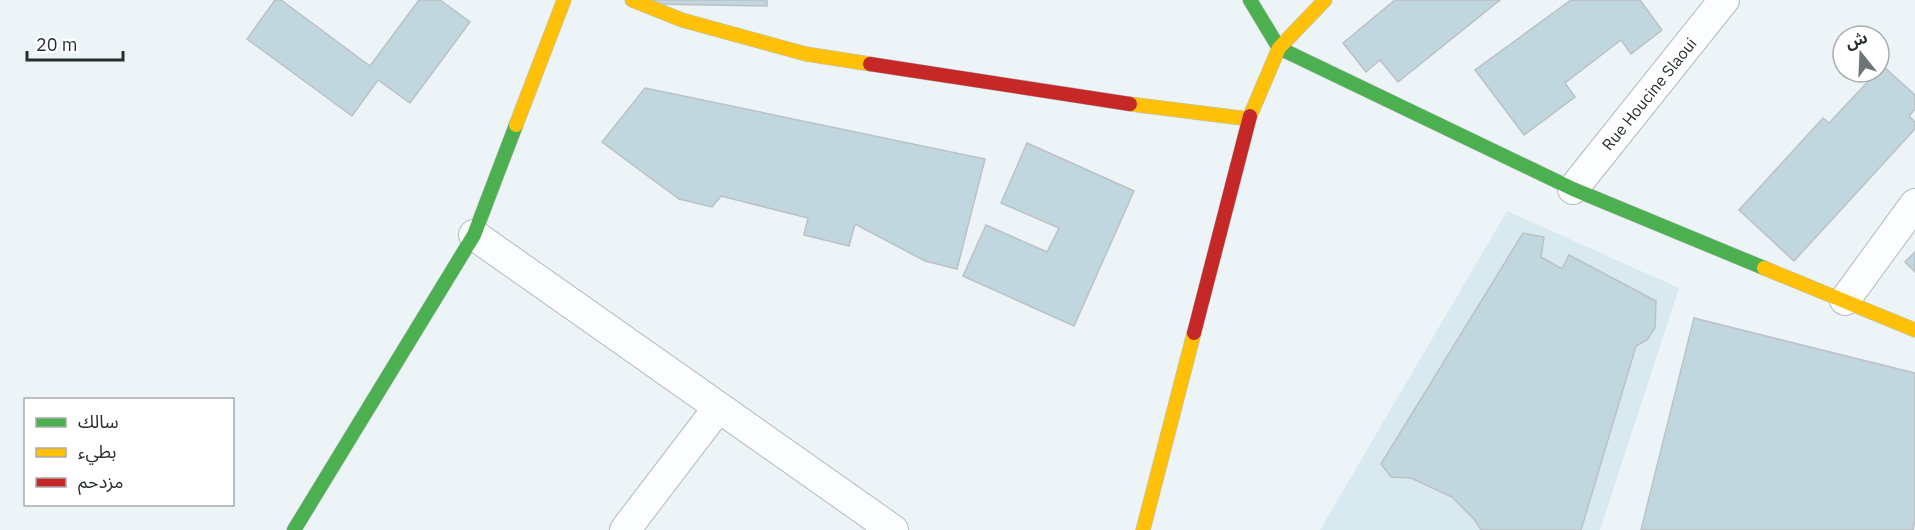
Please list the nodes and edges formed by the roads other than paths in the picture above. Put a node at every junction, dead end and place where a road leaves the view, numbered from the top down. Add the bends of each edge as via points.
1 (564, 0) edge
2 (632, 0) edge
3 (1250, 0) edge
4 (1325, 0) edge
5 (1724, 0) edge
6 (1279, 48) junction
7 (1249, 119) junction
8 (1573, 189) junction
9 (1915, 204) edge
10 (474, 235) junction
11 (1845, 300) junction
12 (1915, 330) edge
13 (718, 408) junction
14 (294, 530) edge
15 (625, 530) edge
16 (893, 530) edge
17 (1143, 530) edge

1 - 10 street
2 - 7 street via 682,20 806,54
3 - 6 street
4 - 6 street
5 - 8 street, Rue Houcine Slaoui
6 - 7 street
6 - 8 street
7 - 17 street
8 - 11 street
9 - 11 street
10 - 13 street
10 - 14 street
11 - 12 street
13 - 15 street
13 - 16 street

